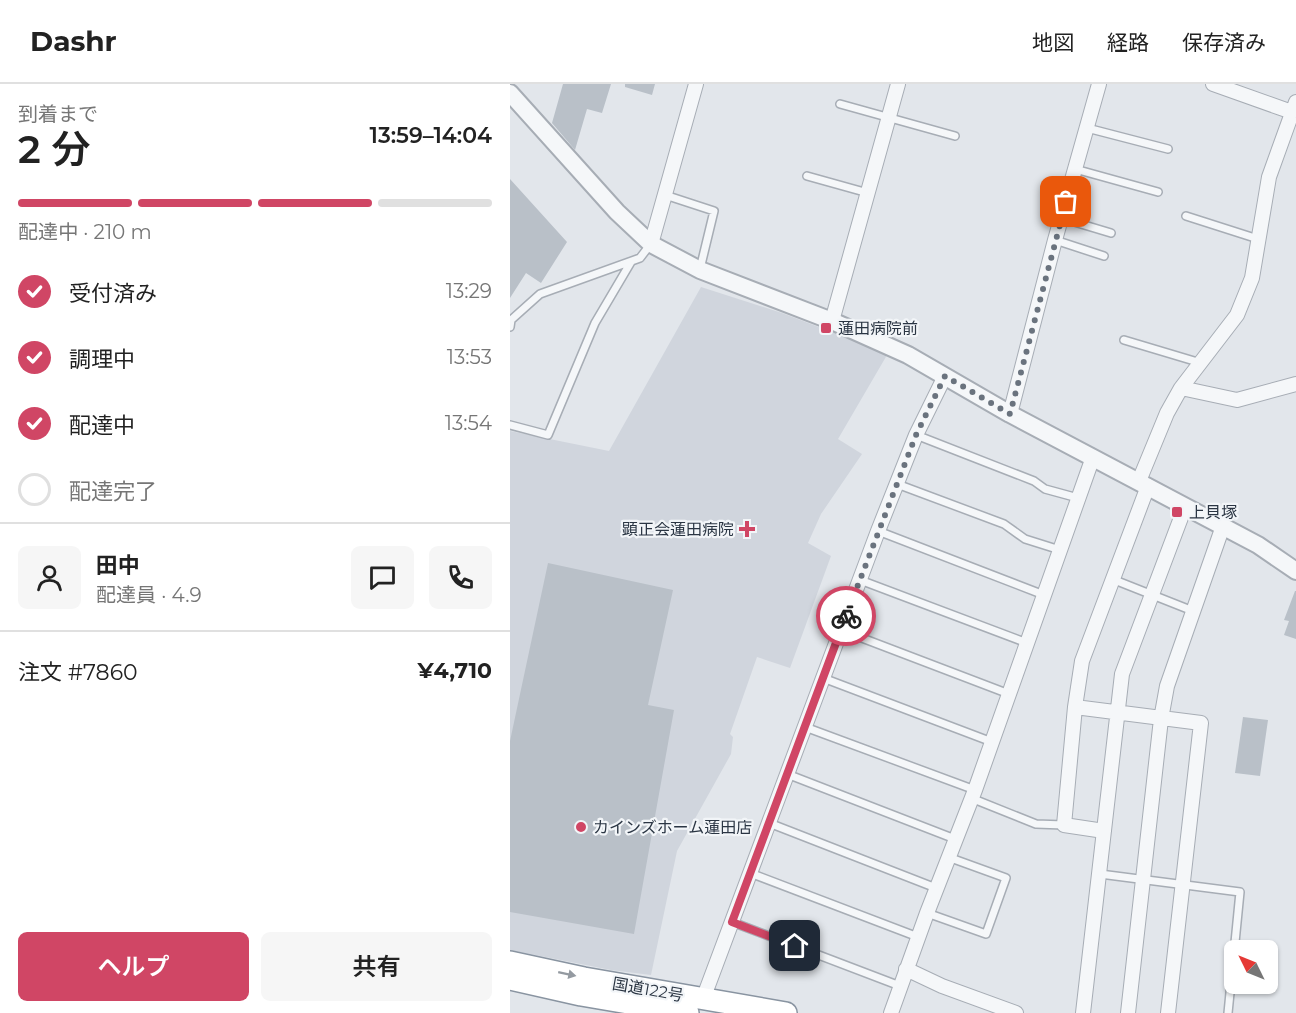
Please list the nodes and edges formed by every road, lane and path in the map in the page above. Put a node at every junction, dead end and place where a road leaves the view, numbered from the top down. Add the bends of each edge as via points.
1 (696, 84) edge
2 (898, 84) edge
3 (1099, 84) edge
4 (1213, 84) edge
5 (510, 95) edge
6 (840, 104) dead end
7 (1294, 107) edge
8 (890, 118) junction
9 (1087, 128) junction
10 (955, 136) dead end
11 (1168, 149) dead end
12 (1075, 170) junction
13 (807, 176) dead end
14 (1158, 192) dead end
15 (868, 193) junction
16 (665, 195) junction
17 (1186, 216) dead end
18 (1061, 218) junction
19 (1111, 233) dead end
20 (1258, 239) junction
21 (1055, 240) junction
22 (651, 244) junction
23 (1104, 256) dead end
24 (631, 262) junction
25 (700, 270) junction
26 (832, 321) junction
27 (510, 327) edge
28 (1124, 339) dead end
29 (1201, 363) junction
30 (945, 376) junction
31 (1296, 384) edge
32 (1181, 388) junction
33 (1010, 414) junction
34 (510, 424) edge
35 (916, 435) junction
36 (1093, 457) junction
37 (897, 484) junction
38 (1143, 484) junction
39 (1078, 498) junction
40 (1185, 507) junction
41 (1223, 526) junction
42 (878, 531) junction
43 (1060, 550) junction
44 (1296, 571) edge
45 (1112, 579) junction
46 (860, 580) junction
47 (1044, 595) junction
48 (1152, 595) junction
49 (1194, 611) junction
50 (841, 630) junction
51 (1027, 643) junction
52 (823, 678) junction
53 (1009, 694) junction
54 (1075, 708) junction
55 (1118, 713) junction
56 (1161, 718) junction
57 (805, 728) junction
58 (992, 742) junction
59 (787, 774) junction
60 (973, 794) junction
61 (769, 823) junction
62 (1064, 825) junction
63 (1104, 831) junction
64 (955, 839) junction
65 (948, 857) junction
66 (750, 873) junction
67 (1100, 874) junction
68 (1144, 880) junction
69 (1183, 885) junction
70 (936, 888) junction
71 (927, 912) junction
72 (732, 922) junction
73 (918, 937) junction
74 (510, 962) edge
75 (906, 969) junction
76 (510, 979) edge
77 (900, 986) junction
78 (695, 1006) edge
79 (786, 1013) edge
80 (891, 1013) edge
81 (1016, 1013) edge
82 (1083, 1013) edge
83 (1128, 1013) edge
84 (1168, 1013) edge
85 (1228, 1013) edge

1 - 16 street
2 - 8 street
3 - 9 street
4 - 7 street
5 - 22 street
6 - 8 lane
7 - 20 street via 1269,177
8 - 10 lane
8 - 15 street
9 - 11 lane
9 - 12 street
12 - 14 lane
12 - 18 street
13 - 15 lane
15 - 26 street
16 - 22 street
16 - 25 lane via 714,211
17 - 20 lane
18 - 19 lane
18 - 21 street
20 - 29 street via 1252,278 1237,315
21 - 23 lane
21 - 33 street
22 - 24 lane via 640,258
22 - 25 street
24 - 27 lane via 540,294 511,320
24 - 34 lane via 595,323 548,435
25 - 26 street
26 - 30 street
28 - 29 lane
29 - 32 street
30 - 33 street
30 - 35 street
31 - 32 street via 1237,400
32 - 38 street via 1167,413
33 - 36 street
35 - 37 street
35 - 39 lane via 1045,489
36 - 38 street
36 - 39 street
37 - 42 street
37 - 43 lane via 1004,524 1025,539
38 - 40 street
38 - 45 street
39 - 43 street
40 - 41 street
40 - 48 street
41 - 44 street
41 - 49 street
42 - 46 street
42 - 47 lane
43 - 47 street
45 - 48 lane
45 - 54 street via 1082,661
46 - 50 street
46 - 51 lane
47 - 51 street
48 - 49 lane
48 - 55 street via 1122,674
49 - 56 street via 1167,686
50 - 52 street
50 - 53 lane
51 - 53 street
52 - 57 street
52 - 58 lane
53 - 58 street
54 - 55 street
54 - 62 street
55 - 56 street
55 - 63 street
56 - 68 street
56 - 69 street via 1201,723
57 - 59 street
57 - 60 lane
58 - 60 street
59 - 61 street
59 - 64 lane
60 - 62 lane via 1036,824
60 - 64 street
61 - 66 street
61 - 70 lane
62 - 63 street
63 - 67 street
64 - 65 street
65 - 70 street
65 - 71 lane via 1006,878 986,934
66 - 72 street
66 - 73 lane
67 - 68 lane
67 - 82 street
68 - 69 lane
68 - 83 street
69 - 84 street
69 - 85 lane via 1240,892
70 - 71 street
71 - 73 street
72 - 77 lane
72 - 78 street
73 - 75 street
74 -> 78 highway, 国道122号
75 - 77 street
75 - 81 street
76 - 78 highway, 国道122号 via 581,995
77 - 80 street
78 - 79 highway, 国道122号

